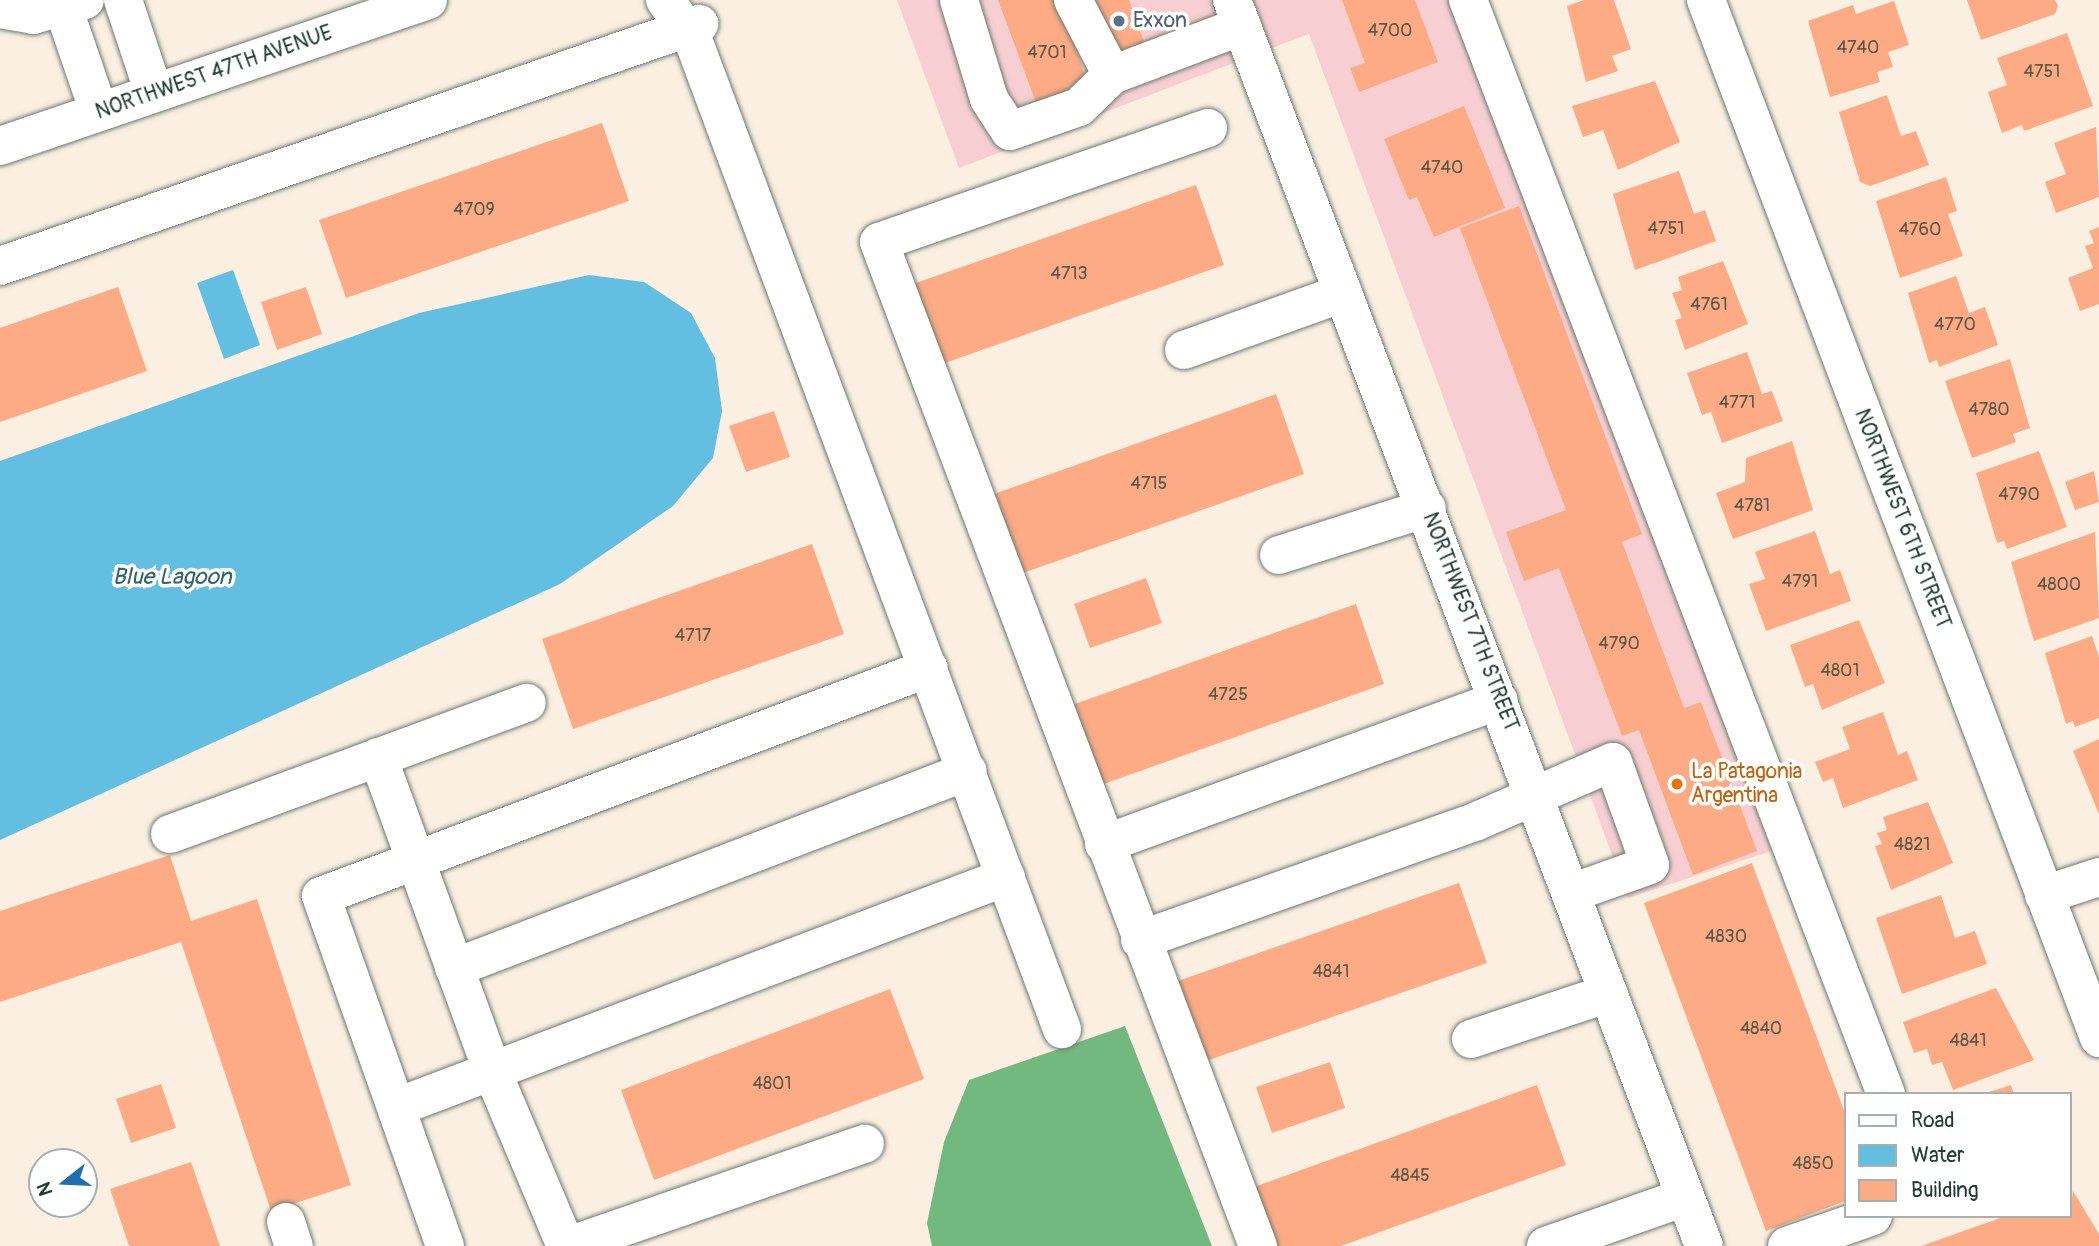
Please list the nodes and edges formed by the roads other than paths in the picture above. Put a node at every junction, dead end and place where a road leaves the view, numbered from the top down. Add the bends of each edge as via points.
1 (123, 0) edge
2 (428, 0) edge
3 (959, 0) edge
4 (1073, 0) edge
5 (1468, 0) edge
6 (1706, 0) edge
7 (74, 4) edge
8 (0, 9) edge
9 (1237, 13) edge
10 (690, 18) edge
11 (1112, 75) junction
12 (154, 93) junction
13 (99, 112) junction
14 (1208, 128) dead end
15 (0, 146) edge
16 (0, 266) edge
17 (1343, 293) junction
18 (1184, 350) dead end
19 (1427, 508) junction
20 (1279, 555) dead end
21 (929, 668) junction
22 (1499, 700) junction
23 (527, 703) dead end
24 (377, 757) junction
25 (968, 771) junction
26 (1535, 796) junction
27 (170, 834) dead end
28 (1104, 844) junction
29 (416, 860) junction
30 (1006, 877) junction
31 (2099, 877) edge
32 (1571, 894) junction
33 (2044, 895) junction
34 (1140, 940) junction
35 (454, 968) junction
36 (1609, 993) junction
37 (1062, 1029) dead end
38 (2099, 1038) edge
39 (1471, 1039) dead end
40 (492, 1071) junction
41 (1885, 1092) edge
42 (397, 1107) junction
43 (865, 1144) dead end
44 (1685, 1197) junction
45 (1866, 1218) edge
46 (445, 1246) edge
47 (567, 1246) edge
48 (1258, 1246) edge
49 (1546, 1246) edge
50 (1704, 1246) edge
51 (1787, 1246) edge

1 - 12 street
2 - 12 street, NORTHWEST 47TH AVENUE
3 - 11 street via 989,99 1010,131 1079,107
4 - 11 street
5 - 41 street
6 - 33 street, NORTHWEST 6TH STREET
7 - 8 street via 33,15
7 - 13 street
9 - 11 street
9 - 17 street, NORTHWEST 7TH STREET
10 - 16 street
10 - 21 street
12 - 13 street, NORTHWEST 47TH AVENUE
13 - 15 street, NORTHWEST 47TH AVENUE
14 - 28 street via 879,242
17 - 18 street
17 - 19 street, NORTHWEST 7TH STREET
19 - 20 street
19 - 22 street, NORTHWEST 7TH STREET
21 - 25 street
21 - 29 street
22 - 26 street, NORTHWEST 7TH STREET
22 - 28 street
23 - 24 street
24 - 27 street
24 - 29 street
25 - 30 street
25 - 35 street
26 - 32 street, NORTHWEST 7TH STREET
26 - 32 street via 1613,762 1650,865
26 - 34 street
28 - 34 street
29 - 35 street
29 - 42 street via 321,897
30 - 37 street
30 - 40 street
31 - 33 street
32 - 36 street, NORTHWEST 7TH STREET
33 - 38 street, NORTHWEST 6TH STREET
34 - 48 street
35 - 40 street
36 - 39 street
36 - 44 street, NORTHWEST 7TH STREET
40 - 42 street
40 - 47 street
42 - 46 street
43 - 47 street
44 - 49 street
44 - 50 street, NORTHWEST 7TH STREET
45 - 51 street

